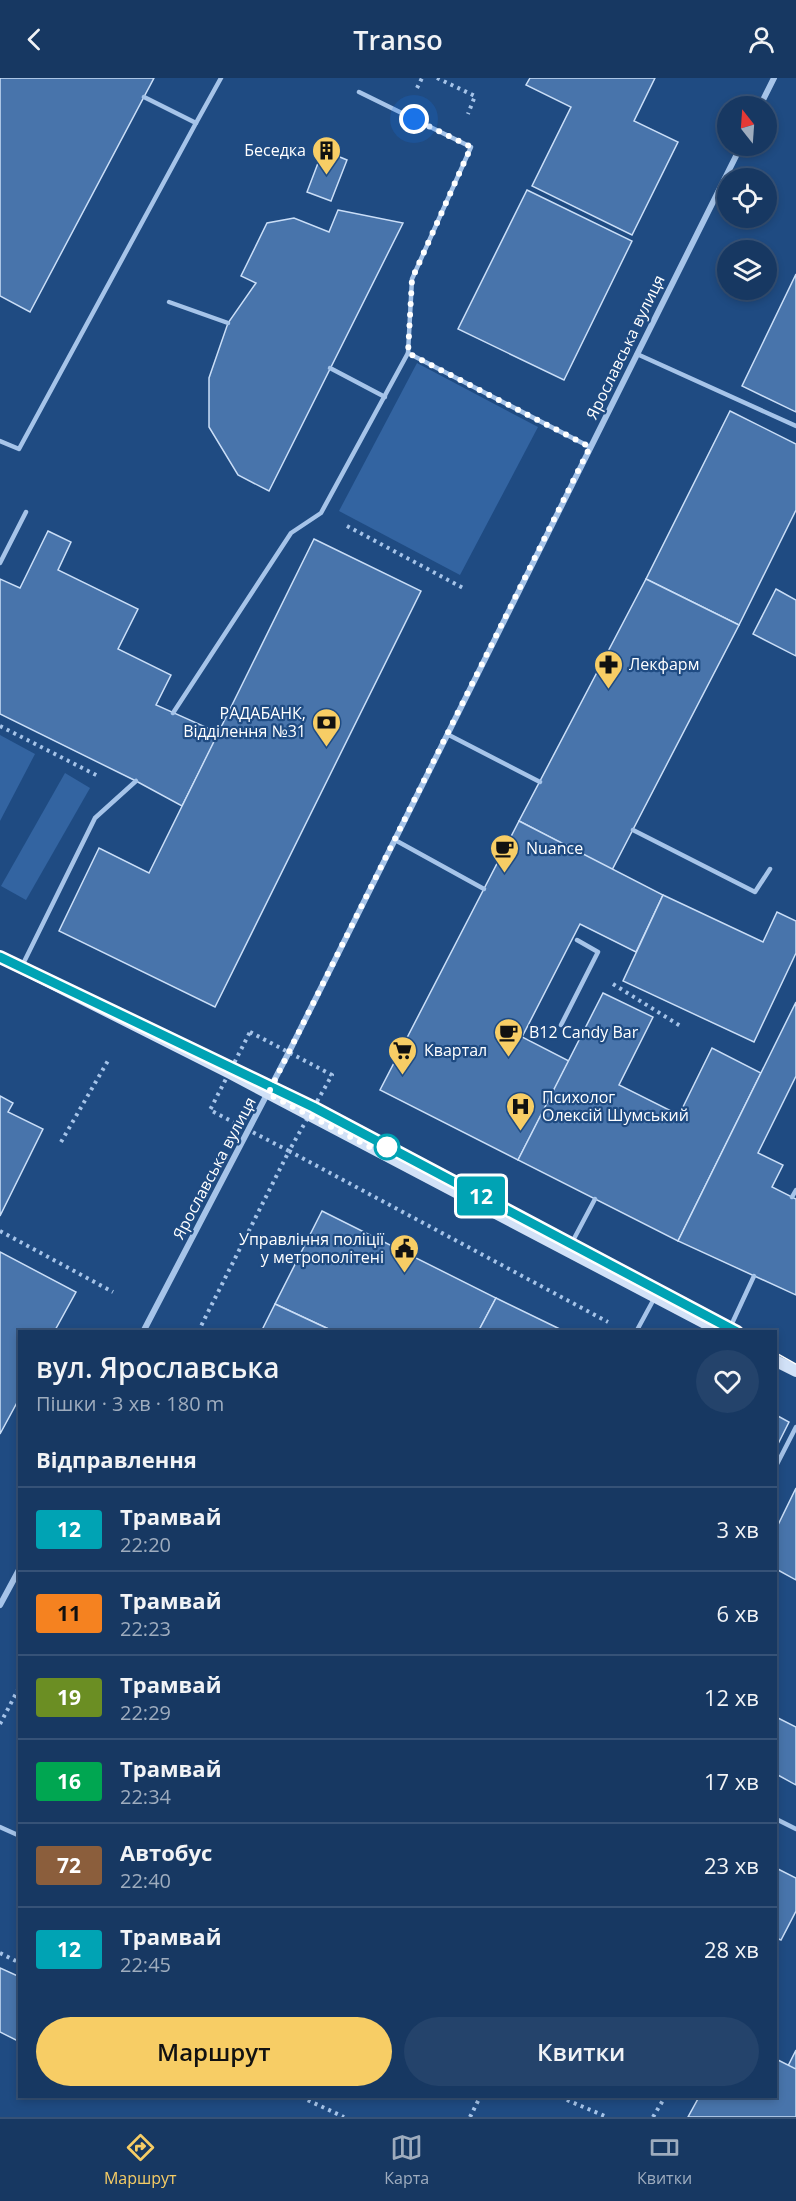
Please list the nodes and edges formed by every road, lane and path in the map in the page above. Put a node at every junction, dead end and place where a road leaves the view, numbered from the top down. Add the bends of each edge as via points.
1 (221, 78) edge
2 (422, 78) edge
3 (437, 78) edge
4 (774, 78) edge
5 (417, 89) dead end
6 (359, 92) dead end
7 (475, 96) dead end
8 (765, 96) edge
9 (144, 98) dead end
10 (196, 123) junction
11 (736, 156) edge
12 (169, 302) dead end
13 (228, 323) dead end
14 (408, 353) junction
15 (637, 354) junction
16 (330, 368) dead end
17 (385, 397) junction
18 (796, 426) edge
19 (0, 441) edge
20 (590, 447) junction
21 (26, 512) dead end
22 (321, 513) junction
23 (0, 563) edge
24 (465, 589) dead end
25 (173, 713) dead end
26 (0, 726) edge
27 (447, 734) junction
28 (136, 781) dead end
29 (540, 782) dead end
30 (126, 790) junction
31 (633, 830) dead end
32 (394, 840) junction
33 (770, 869) dead end
34 (484, 889) dead end
35 (577, 940) dead end
36 (0, 957) edge
37 (21, 968) junction
38 (618, 987) dead end
39 (561, 1024) dead end
40 (682, 1028) dead end
41 (109, 1059) dead end
42 (268, 1094) junction
43 (61, 1142) dead end
44 (796, 1190) edge
45 (792, 1197) dead end
46 (595, 1199) dead end
47 (0, 1231) edge
48 (568, 1250) junction
49 (754, 1276) dead end
50 (112, 1292) dead end
51 (656, 1296) junction
52 (617, 1326) dead end
53 (144, 1330) edge
54 (199, 1330) edge
55 (637, 1330) edge
56 (718, 1330) edge
57 (729, 1330) edge
58 (777, 1361) edge
59 (796, 1371) edge
60 (796, 1427) edge
61 (777, 1464) edge
62 (18, 1572) edge
63 (0, 1605) edge
64 (18, 1690) edge
65 (0, 1724) edge
66 (777, 1820) edge
67 (0, 1827) edge
68 (796, 1829) edge
69 (18, 1835) edge
70 (0, 1953) edge
71 (18, 1962) edge
72 (303, 2098) edge
73 (480, 2098) edge
74 (562, 2098) edge
75 (664, 2098) edge
76 (344, 2117) edge
77 (470, 2117) edge
78 (607, 2117) edge
79 (653, 2117) edge

1 - 10 lane
2 - 5 path
3 - 7 path
4 - 8 street
6 - 14 lane via 471,147 412,279
9 - 10 lane
10 - 19 lane via 19,449
11 - 15 street, Ярославська вулиця
12 - 13 lane
14 - 17 lane
14 - 20 lane
15 - 18 lane
15 - 20 street, Ярославська вулиця
16 - 17 lane
17 - 22 lane
20 - 27 street, Ярославська вулиця
21 - 23 lane
22 - 24 path
22 - 25 lane via 291,533
26 - 30 path
27 - 29 lane
27 - 32 street, Ярославська вулиця
28 - 30 lane
30 - 37 lane via 95,818
31 - 33 lane via 755,892
32 - 34 lane
32 - 42 street, Ярославська вулиця
35 - 39 lane via 598,952
36 - 37 street
37 - 42 street
38 - 40 path
41 - 43 path
42 - 48 street
42 - 53 street, Ярославська вулиця
44 - 45 lane
46 - 48 lane
47 - 50 path
48 - 51 street
49 - 57 lane
51 - 55 lane
51 - 56 street
52 - 54 path via 289,1151
58 - 59 street
60 - 61 lane
62 - 63 street
64 - 65 path
66 - 68 lane
67 - 69 lane
70 - 71 path
72 - 76 path
73 - 77 path
74 - 78 path
75 - 79 path

